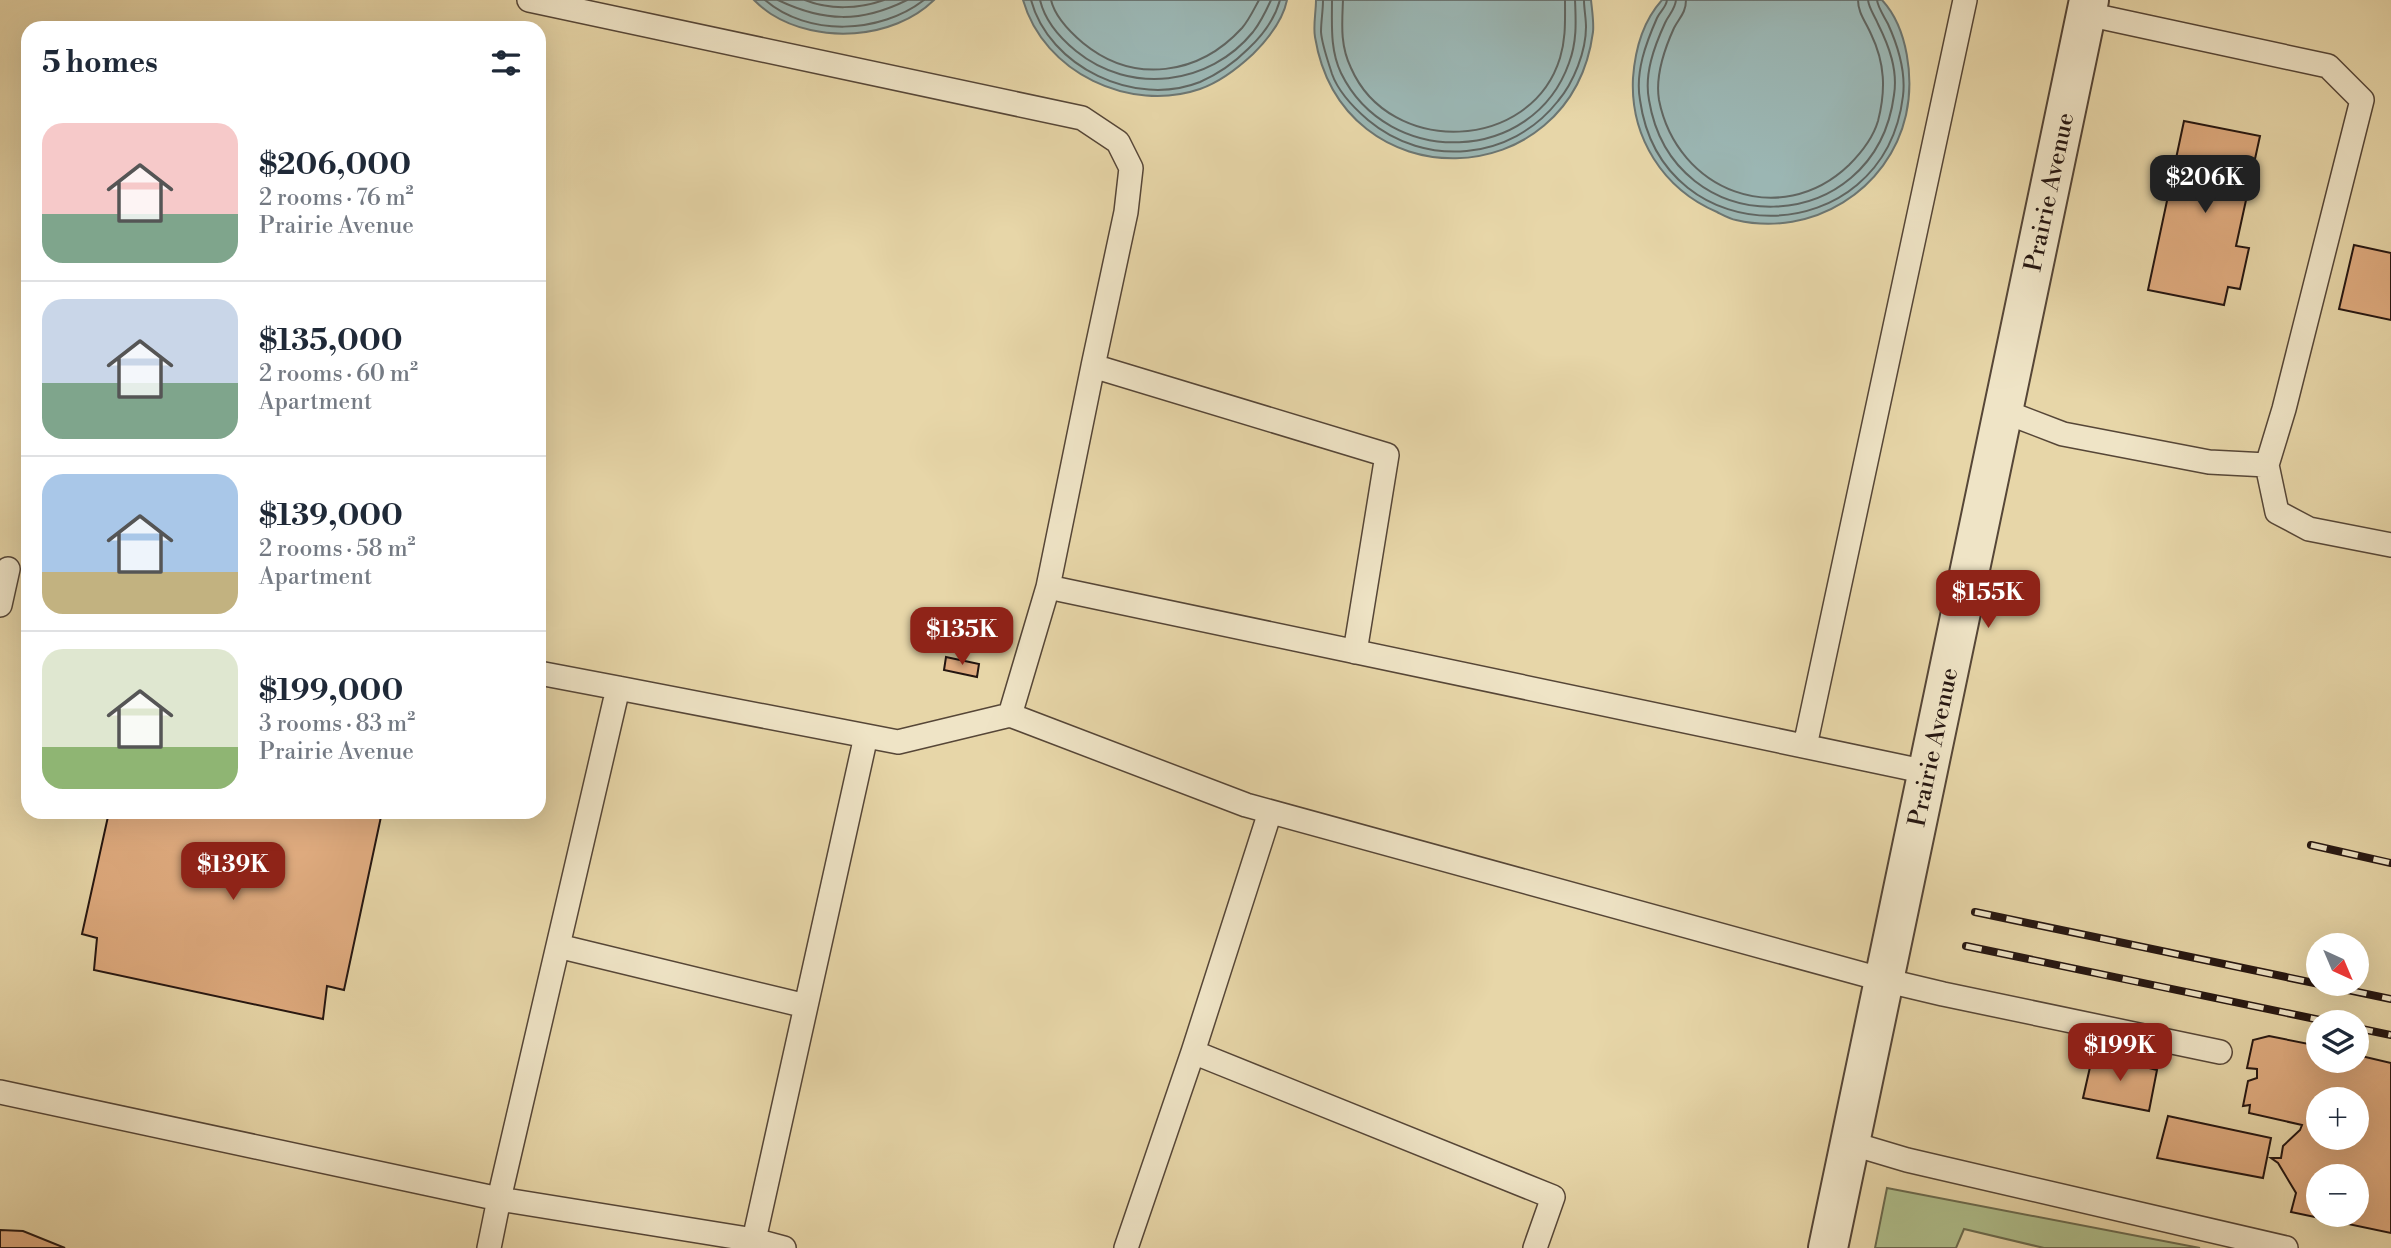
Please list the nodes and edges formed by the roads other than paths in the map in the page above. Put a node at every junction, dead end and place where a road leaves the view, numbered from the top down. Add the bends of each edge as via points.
1 (529, 0) edge
2 (1965, 0) edge
3 (2088, 7) edge
4 (1093, 366) junction
5 (2003, 411) junction
6 (2267, 466) junction
7 (2391, 545) edge
8 (12, 570) edge
9 (1048, 587) junction
10 (0, 605) edge
11 (1354, 652) junction
12 (546, 674) edge
13 (618, 688) junction
14 (1010, 715) junction
15 (866, 736) junction
16 (1805, 746) junction
17 (1927, 772) junction
18 (1270, 812) junction
19 (558, 946) junction
20 (1884, 980) junction
21 (806, 1006) junction
22 (1193, 1052) junction
23 (2220, 1052) dead end
24 (0, 1092) edge
25 (1850, 1143) junction
26 (499, 1199) junction
27 (754, 1244) edge
28 (489, 1248) edge
29 (784, 1248) edge
30 (1126, 1248) edge
31 (1535, 1248) edge
32 (1828, 1248) edge
33 (2286, 1248) edge

1 - 4 lane via 1082,118 1118,142 1131,168
2 - 16 lane
3 - 5 street, Prairie Avenue
3 - 6 lane via 2328,66 2362,100
4 - 9 lane
4 - 11 lane via 1387,455
5 - 6 lane via 2063,434 2209,462
5 - 17 street, Prairie Avenue
6 - 7 lane via 2277,512 2309,529
8 - 10 lane
9 - 11 lane
9 - 14 lane
11 - 16 lane
12 - 13 lane
13 - 15 lane
13 - 19 lane
14 - 15 lane via 898,742
14 - 18 lane
15 - 21 lane
16 - 17 lane
17 - 20 street, Prairie Avenue
18 - 20 lane
18 - 22 lane
19 - 21 lane
19 - 26 lane
20 - 23 lane
20 - 25 street, Prairie Avenue
21 - 27 lane
22 - 30 lane
22 - 31 lane via 1553,1197
24 - 26 lane
25 - 32 street, Prairie Avenue
25 - 33 lane
26 - 27 lane
26 - 28 lane
27 - 29 lane

